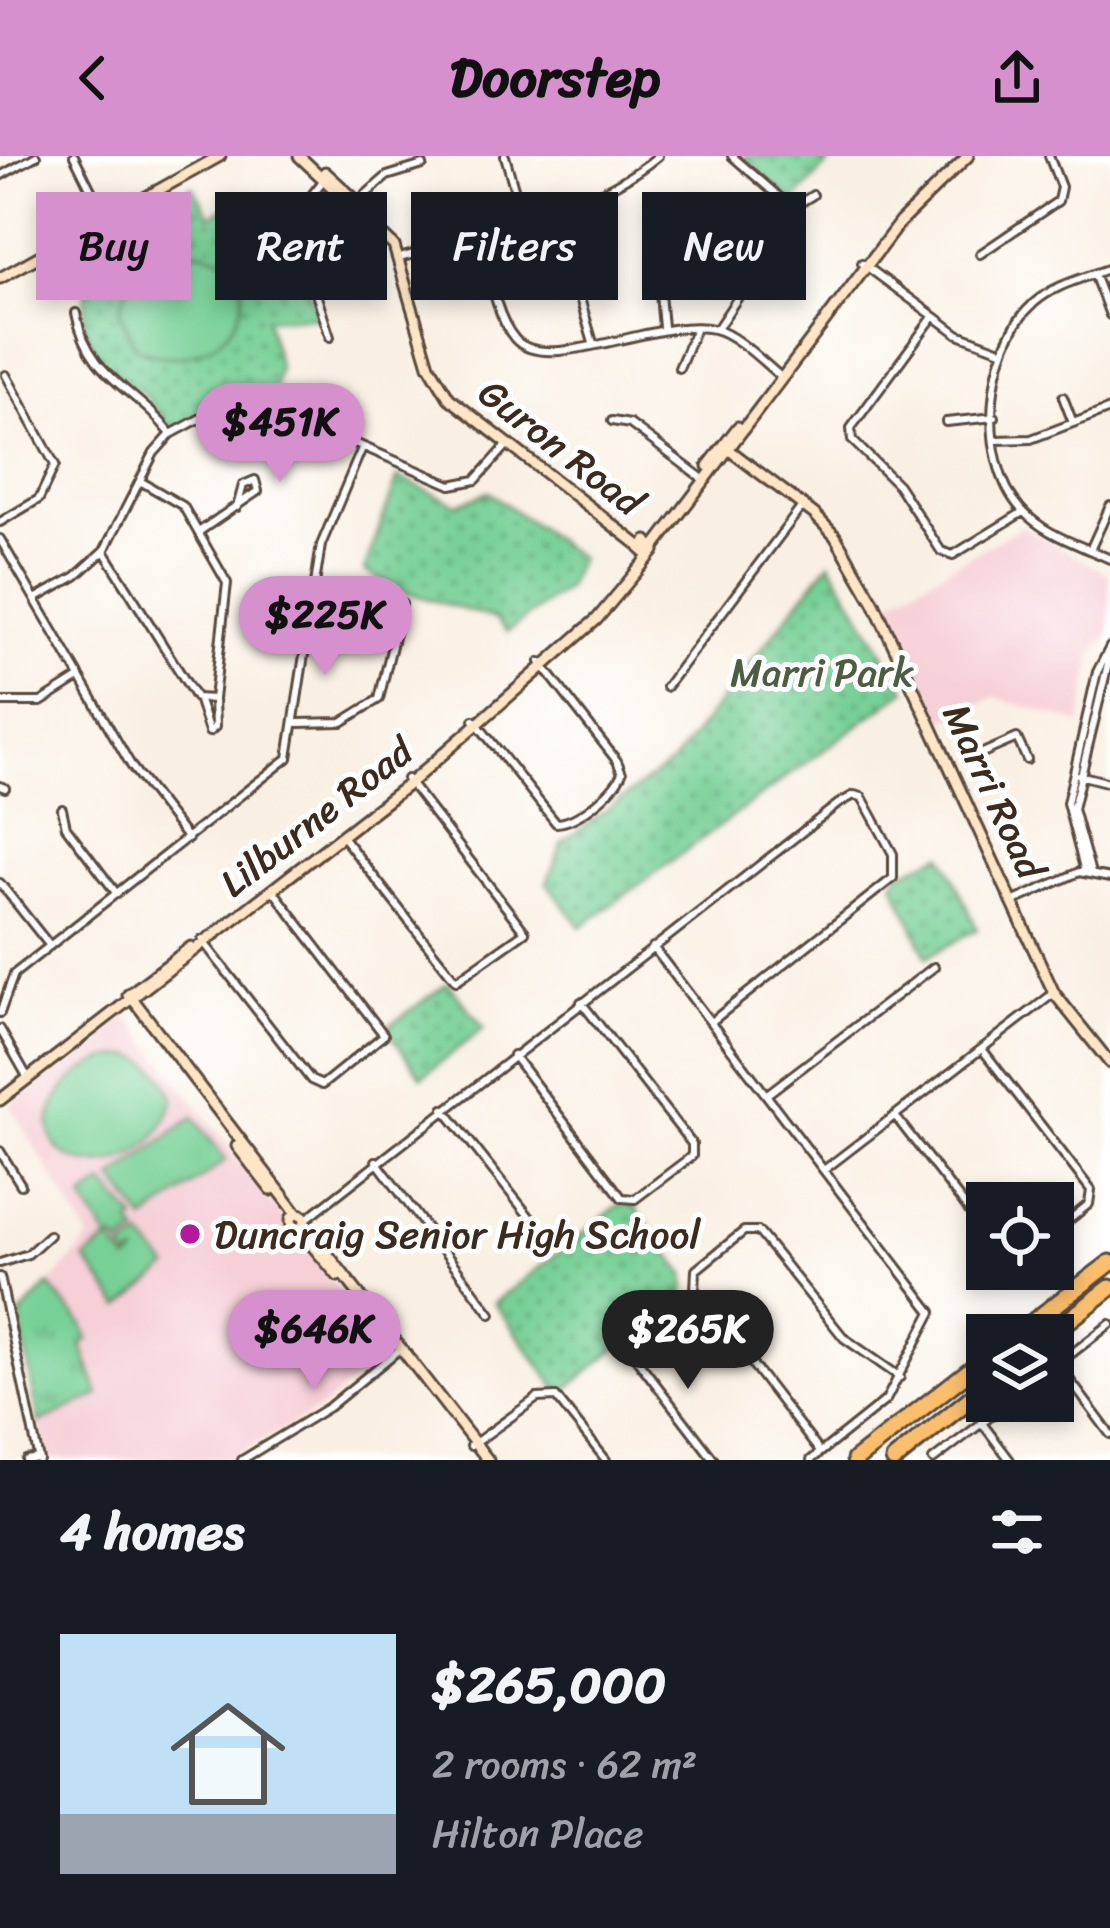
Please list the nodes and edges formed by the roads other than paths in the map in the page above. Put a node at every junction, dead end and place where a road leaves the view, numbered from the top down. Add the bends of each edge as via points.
1 (36, 156) edge
2 (74, 156) edge
3 (210, 156) edge
4 (220, 156) edge
5 (304, 156) edge
6 (505, 156) edge
7 (658, 156) edge
8 (732, 156) edge
9 (959, 156) edge
10 (968, 156) edge
11 (1049, 156) edge
12 (423, 165) dead end
13 (0, 176) edge
14 (326, 177) junction
15 (92, 192) edge
16 (146, 192) edge
17 (150, 192) edge
18 (314, 192) edge
19 (343, 192) edge
20 (369, 192) edge
21 (515, 192) edge
22 (604, 192) edge
23 (813, 195) dead end
24 (387, 239) edge
25 (36, 254) edge
26 (411, 254) edge
27 (980, 254) dead end
28 (403, 257) junction
29 (864, 265) junction
30 (1110, 268) edge
31 (0, 274) edge
32 (1094, 274) junction
33 (318, 300) edge
34 (499, 300) edge
35 (580, 300) edge
36 (660, 300) edge
37 (736, 300) edge
38 (76, 313) dead end
39 (1110, 315) edge
40 (933, 316) junction
41 (663, 327) junction
42 (696, 328) junction
43 (717, 329) junction
44 (330, 337) dead end
45 (593, 344) junction
46 (1001, 350) junction
47 (679, 368) dead end
48 (6, 375) dead end
49 (780, 376) junction
50 (1063, 397) dead end
51 (1110, 409) edge
52 (995, 417) junction
53 (612, 421) dead end
54 (946, 422) dead end
55 (1072, 424) junction
56 (171, 434) junction
57 (995, 440) junction
58 (509, 442) junction
59 (726, 447) junction
60 (362, 448) junction
61 (703, 479) junction
62 (140, 481) junction
63 (803, 506) junction
64 (1110, 506) edge
65 (237, 507) junction
66 (1023, 512) junction
67 (0, 522) edge
68 (200, 531) junction
69 (0, 539) edge
70 (646, 547) junction
71 (1090, 550) junction
72 (104, 551) junction
73 (1110, 559) edge
74 (35, 599) junction
75 (402, 604) dead end
76 (1110, 646) edge
77 (1110, 656) edge
78 (542, 664) junction
79 (80, 678) junction
80 (666, 687) dead end
81 (214, 698) junction
82 (199, 701) junction
83 (0, 702) edge
84 (476, 722) junction
85 (298, 723) junction
86 (1087, 742) junction
87 (1079, 754) junction
88 (970, 758) dead end
89 (1027, 760) dead end
90 (1077, 774) junction
91 (409, 781) junction
92 (1110, 783) edge
93 (62, 809) dead end
94 (341, 835) junction
95 (188, 839) junction
96 (1088, 872) junction
97 (1110, 878) edge
98 (0, 884) edge
99 (271, 888) junction
100 (117, 894) junction
101 (1012, 902) junction
102 (203, 941) junction
103 (50, 946) junction
104 (653, 947) junction
105 (934, 967) dead end
106 (1054, 993) junction
107 (128, 998) junction
108 (581, 1002) junction
109 (0, 1013) edge
110 (711, 1022) junction
111 (0, 1029) edge
112 (982, 1049) junction
113 (513, 1055) junction
114 (1110, 1063) edge
115 (26, 1076) junction
116 (766, 1095) junction
117 (0, 1097) edge
118 (444, 1108) junction
119 (895, 1115) junction
120 (0, 1150) edge
121 (376, 1161) junction
122 (824, 1170) junction
123 (21, 1185) dead end
124 (966, 1207) edge
125 (1074, 1216) edge
126 (300, 1220) junction
127 (49, 1234) dead end
128 (551, 1244) dead end
129 (0, 1263) edge
130 (1110, 1263) edge
131 (0, 1277) edge
132 (1110, 1288) edge
133 (4, 1308) edge
134 (490, 1314) dead end
135 (1043, 1314) edge
136 (1074, 1316) edge
137 (1110, 1324) edge
138 (629, 1349) dead end
139 (398, 1350) junction
140 (1074, 1351) edge
141 (966, 1373) edge
142 (900, 1377) junction
143 (1074, 1389) edge
144 (966, 1402) edge
145 (982, 1423) joint
146 (1110, 1434) edge
147 (473, 1444) junction
148 (820, 1453) junction
149 (38, 1459) edge
150 (26, 1460) edge
151 (242, 1460) edge
152 (485, 1460) edge
153 (606, 1460) edge
154 (714, 1460) edge
155 (811, 1460) edge
156 (855, 1460) edge
157 (894, 1460) edge
158 (933, 1460) edge
159 (1010, 1460) edge

1 - 13 street
2 - 15 street
3 - 16 street
4 - 17 street
5 - 14 street, Guron Road
6 - 21 street
7 - 22 street
8 - 23 street via 792,208
9 - 29 street, Lilburne Road
10 - 29 street, Lilburne Road
11 - 27 street via 1058,201
12 - 20 street via 387,176
14 - 18 street
14 - 19 street, Guron Road
24 - 28 street, Guron Road
25 - 31 street
26 - 28 street
28 - 58 street, Guron Road via 435,379
29 - 40 street
29 - 49 street, Lilburne Road
30 - 32 street
32 - 39 street
32 - 46 street via 1033,303
33 - 44 street
34 - 45 street via 518,343 538,353
35 - 45 street
36 - 41 street
37 - 43 street
38 - 56 street via 104,375 144,400
40 - 46 street
40 - 66 street via 851,428 852,440 898,485 941,551 952,555
41 - 42 street
41 - 45 street
42 - 43 street
42 - 47 street
43 - 49 street
46 - 52 street
48 - 67 street via 55,465 39,499
49 - 59 street, Lilburne Road
50 - 55 street
51 - 55 street
52 - 54 street
52 - 57 street
53 - 61 street via 630,424
55 - 57 street via 1031,439
56 - 60 street via 214,411 267,406
56 - 62 street
57 - 66 street via 1000,473
58 - 60 street via 476,480 456,485
58 - 70 street, Guron Road
59 - 61 street, Lilburne Road
59 - 63 street, Marri Road
60 - 85 street via 321,545
61 - 70 street, Lilburne Road
62 - 68 street via 177,501
62 - 72 street
63 - 80 street
63 - 101 street, Marri Road via 835,536 874,603
64 - 71 street
65 - 65 street via 256,496 255,480 242,485
65 - 68 street
66 - 71 street
68 - 81 street via 228,587
69 - 74 street
70 - 78 street, Lilburne Road via 603,613
71 - 73 street
72 - 74 street
72 - 82 street
74 - 79 street
75 - 85 street via 379,698 342,722
76 - 87 street
77 - 86 street
78 - 84 street, Lilburne Road
78 - 84 street via 617,760 622,772 612,788 556,823
79 - 83 street via 40,702
79 - 95 street via 132,767
81 - 82 street
81 - 82 street via 215,727 208,732
84 - 91 street, Lilburne Road
85 - 95 street via 288,758
86 - 87 street
86 - 90 street
87 - 90 street
88 - 89 street via 1017,738
90 - 92 street
90 - 96 street via 1073,808
91 - 94 street, Lilburne Road
91 - 94 street via 525,932 456,981
93 - 100 street via 66,827
94 - 99 street, Lilburne Road
95 - 100 street
96 - 97 street
96 - 101 street
98 - 103 street
99 - 102 street, Lilburne Road
99 - 102 street via 379,1026 384,1035 377,1043 317,1085
100 - 103 street
101 - 106 street, Marri Road
102 - 107 street, Lilburne Road
103 - 109 street via 14,974
104 - 108 street
104 - 110 street
104 - 110 street via 851,796 865,800 893,854 886,886
105 - 116 street
106 - 112 street
106 - 114 street, Marri Road
107 - 115 street, Lilburne Road
107 - 126 street
108 - 113 street
108 - 113 street via 692,1144 692,1156 635,1199 622,1198
110 - 116 street
111 - 115 street
112 - 119 street
112 - 125 street via 1091,1190
113 - 118 street
115 - 117 street, Lilburne Road
116 - 122 street
118 - 121 street
118 - 128 street
119 - 122 street
119 - 124 street
120 - 123 street
121 - 126 street
121 - 134 street
122 - 142 street via 928,1304 931,1321
126 - 139 street
127 - 129 street via 28,1254
130 - 135 highway
131 - 133 street
132 - 136 highway
133 - 149 street
137 - 140 street
138 - 154 street
139 - 147 street
139 - 151 street via 329,1407
141 - 156 highway
142 - 148 street via 875,1410
142 - 148 street via 836,1330 758,1231 744,1232 696,1270 695,1290
143 - 146 street
144 - 157 highway
145 - 158 street
145 - 159 street
147 - 152 street
147 - 153 street via 537,1398 556,1396
148 - 155 street
149 - 150 street

